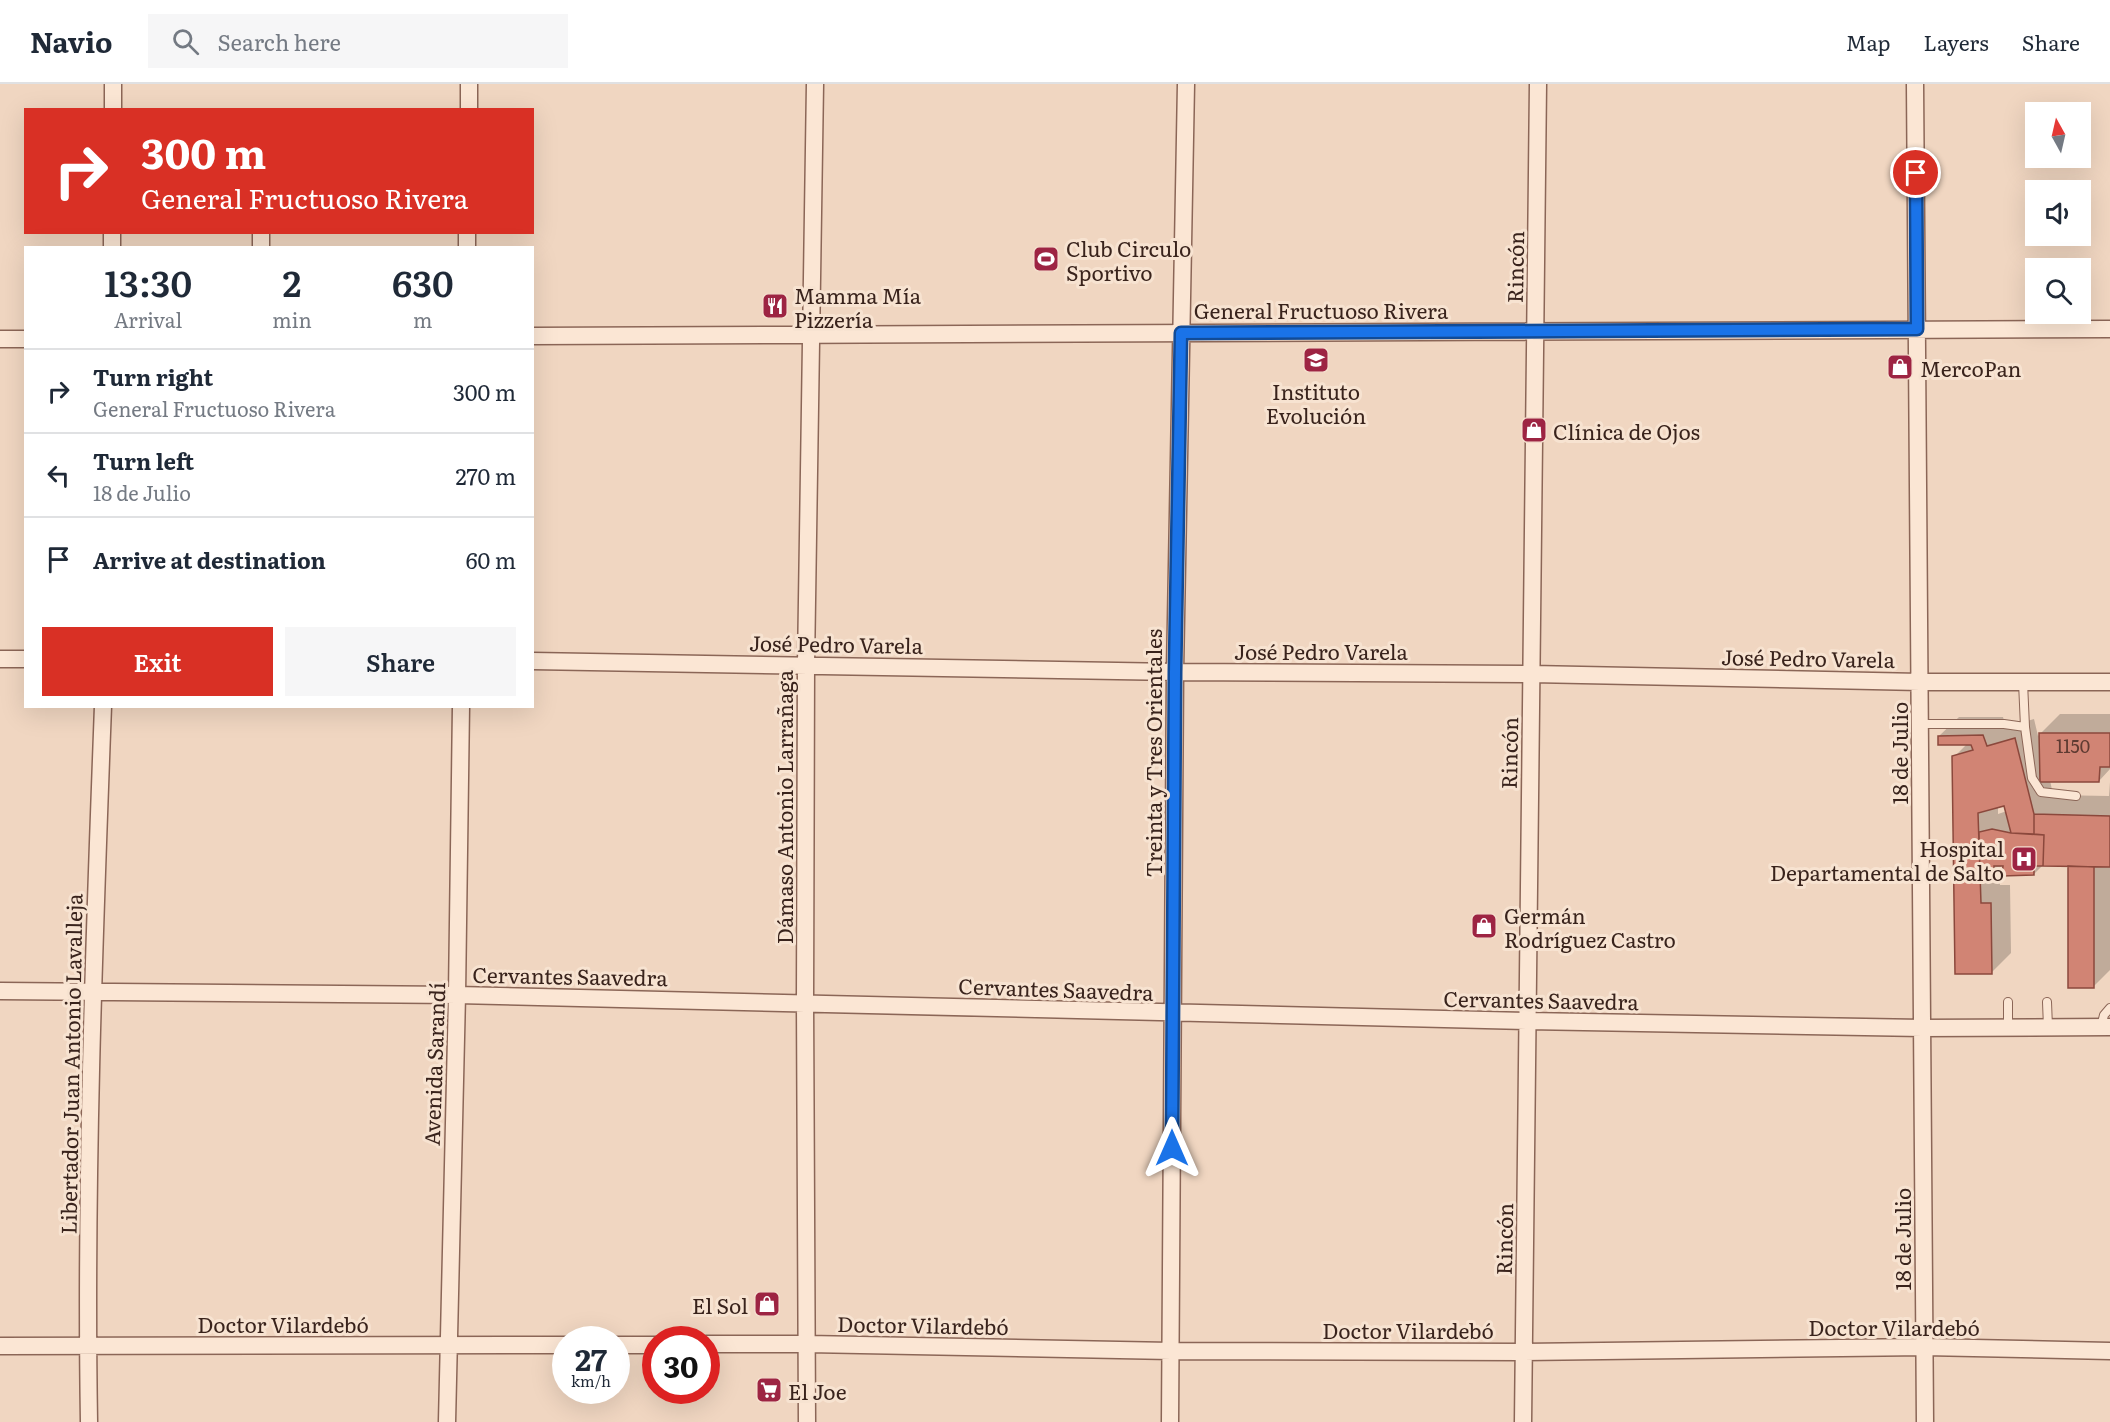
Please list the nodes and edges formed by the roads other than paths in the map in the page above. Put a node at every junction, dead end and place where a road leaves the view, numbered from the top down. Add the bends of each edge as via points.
1 (113, 84) edge
2 (469, 84) edge
3 (815, 84) edge
4 (1186, 84) edge
5 (1538, 84) edge
6 (1915, 84) edge
7 (113, 108) edge
8 (469, 108) edge
9 (1917, 329) junction
10 (2110, 329) edge
11 (1536, 331) junction
12 (1181, 333) junction
13 (534, 336) edge
14 (811, 336) junction
15 (0, 339) edge
16 (24, 339) edge
17 (0, 659) edge
18 (24, 659) edge
19 (534, 662) edge
20 (806, 665) junction
21 (1175, 672) junction
22 (1532, 674) junction
23 (1920, 682) junction
24 (2023, 682) junction
25 (2110, 682) edge
26 (103, 708) edge
27 (461, 708) edge
28 (1920, 724) junction
29 (2025, 727) junction
30 (2076, 796) dead end
31 (0, 991) edge
32 (93, 992) junction
33 (458, 995) junction
34 (805, 1002) junction
35 (2008, 1002) dead end
36 (2047, 1002) dead end
37 (2110, 1008) edge
38 (1173, 1014) junction
39 (1528, 1021) junction
40 (2008, 1027) junction
41 (2048, 1027) junction
42 (2106, 1027) edge
43 (1922, 1028) junction
44 (720, 1344) edge
45 (808, 1344) junction
46 (447, 1345) junction
47 (552, 1345) edge
48 (0, 1346) edge
49 (88, 1346) junction
50 (1925, 1347) junction
51 (1171, 1351) junction
52 (2110, 1351) edge
53 (1524, 1352) junction
54 (89, 1422) edge
55 (447, 1422) edge
56 (807, 1422) edge
57 (1170, 1422) edge
58 (1523, 1422) edge
59 (1925, 1422) edge

1 - 7 street
2 - 8 street
3 - 14 street, Dámaso Antonio Larrañaga
4 - 12 street, Treinta y Tres Orientales
5 - 11 street, Rincón
6 - 9 street, 18 de Julio
9 - 10 street, General Fructuoso Rivera
9 - 11 street, General Fructuoso Rivera
9 - 23 street, 18 de Julio
11 - 12 street, General Fructuoso Rivera
11 - 22 street, Rincón
12 - 14 street, General Fructuoso Rivera
12 - 21 street, Treinta y Tres Orientales
13 - 14 street, General Fructuoso Rivera
14 - 20 street, Dámaso Antonio Larrañaga
15 - 16 street
17 - 18 street
19 - 20 street, José Pedro Varela
20 - 21 street, José Pedro Varela
20 - 34 street, Dámaso Antonio Larrañaga
21 - 22 street, José Pedro Varela
21 - 38 street, Treinta y Tres Orientales
22 - 23 street, José Pedro Varela
22 - 39 street, Rincón
23 - 24 street, José Pedro Varela
23 - 28 street, 18 de Julio
24 - 25 street, José Pedro Varela
24 - 29 lane
26 - 32 street, Libertador Juan Antonio Lavalleja
27 - 33 street, Avenida Sarandí
28 - 29 lane
28 - 43 street, 18 de Julio
29 - 30 lane via 2032,778 2041,792
31 - 32 street, Cervantes Saavedra
32 - 33 street, Cervantes Saavedra
32 - 49 street, Libertador Juan Antonio Lavalleja
33 - 34 street, Cervantes Saavedra
33 - 46 street, Avenida Sarandí
34 - 38 street, Cervantes Saavedra
34 - 45 street, Dámaso Antonio Larrañaga
35 - 40 lane
36 - 41 lane
37 - 42 lane via 2104,1015
38 - 39 street, Cervantes Saavedra
38 - 51 street, Treinta y Tres Orientales
39 - 43 street, Cervantes Saavedra
39 - 53 street, Rincón
40 - 41 street, Cervantes Saavedra
40 - 43 street, Cervantes Saavedra
41 - 42 street, Cervantes Saavedra
43 - 50 street, 18 de Julio
44 - 45 street, Doctor Vilardebó
45 - 51 street, Doctor Vilardebó
45 - 56 street, Dámaso Antonio Larrañaga
46 - 47 street, Doctor Vilardebó
46 - 49 street, Doctor Vilardebó
46 - 55 street, Avenida Sarandí
48 - 49 street, Doctor Vilardebó
49 - 54 street, Libertador Juan Antonio Lavalleja
50 - 52 street, Doctor Vilardebó
50 - 53 street, Doctor Vilardebó
50 - 59 street, 18 de Julio
51 - 53 street, Doctor Vilardebó
51 - 57 street, Treinta y Tres Orientales
53 - 58 street, Rincón

